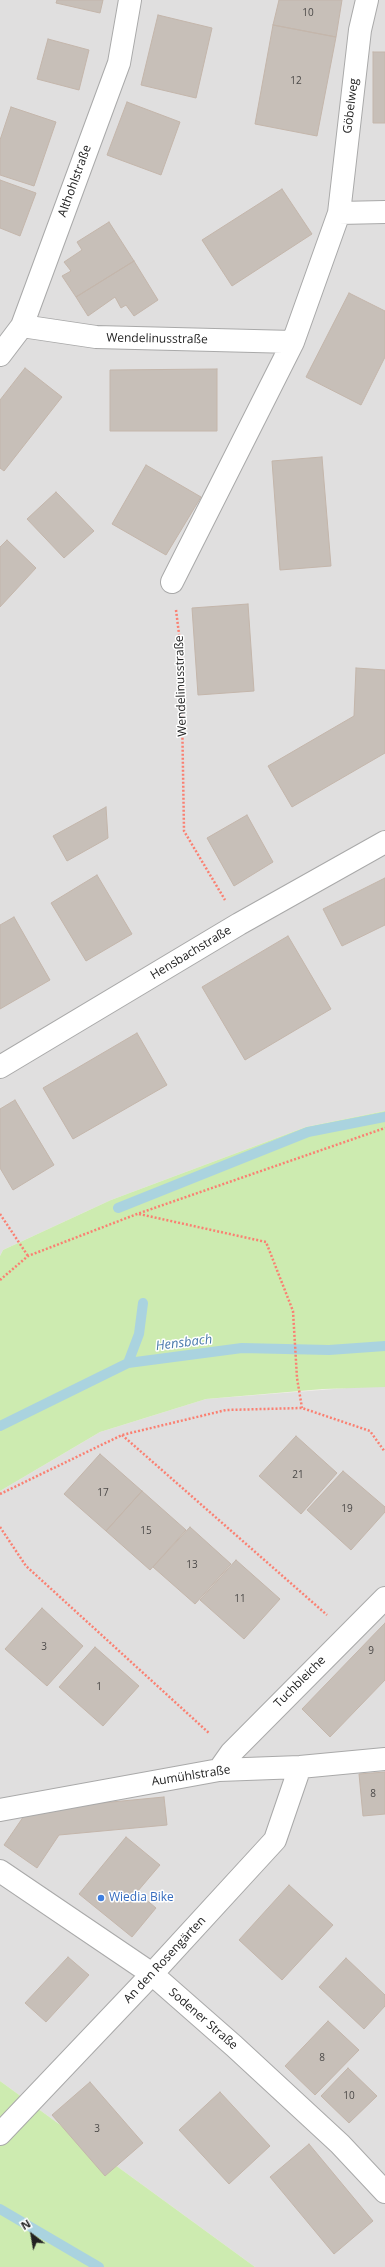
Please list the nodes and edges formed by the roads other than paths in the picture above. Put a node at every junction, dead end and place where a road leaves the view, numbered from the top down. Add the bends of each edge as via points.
1 (130, 0) edge
2 (367, 0) edge
3 (385, 212) edge
4 (339, 213) junction
5 (22, 326) junction
6 (293, 342) junction
7 (0, 355) edge
8 (172, 582) road end
9 (385, 842) edge
10 (0, 1067) edge
11 (385, 1598) edge
12 (385, 1759) edge
13 (225, 1761) junction
14 (300, 1767) junction
15 (0, 1810) edge
16 (0, 1871) edge
17 (152, 1974) junction
18 (0, 2134) edge
19 (385, 2192) edge

1 - 5 street, Althohlstraße via 118,64
2 - 4 street, Göbelweg via 360,30
3 - 4 street
4 - 6 street
5 - 6 street, Wendelinusstraße via 96,337
5 - 7 street, Althohlstraße
6 - 8 street
9 - 10 street, Hensbachstraße via 239,924
11 - 13 street, Tuchbleiche
12 - 14 street, Aumühlstraße
13 - 14 street, Aumühlstraße
13 - 15 street, Aumühlstraße
14 - 17 street, An den Rosengärten via 275,1840
16 - 17 street, Sodener Straße
17 - 18 street, An den Rosengärten
17 - 19 street, Sodener Straße via 340,2144

